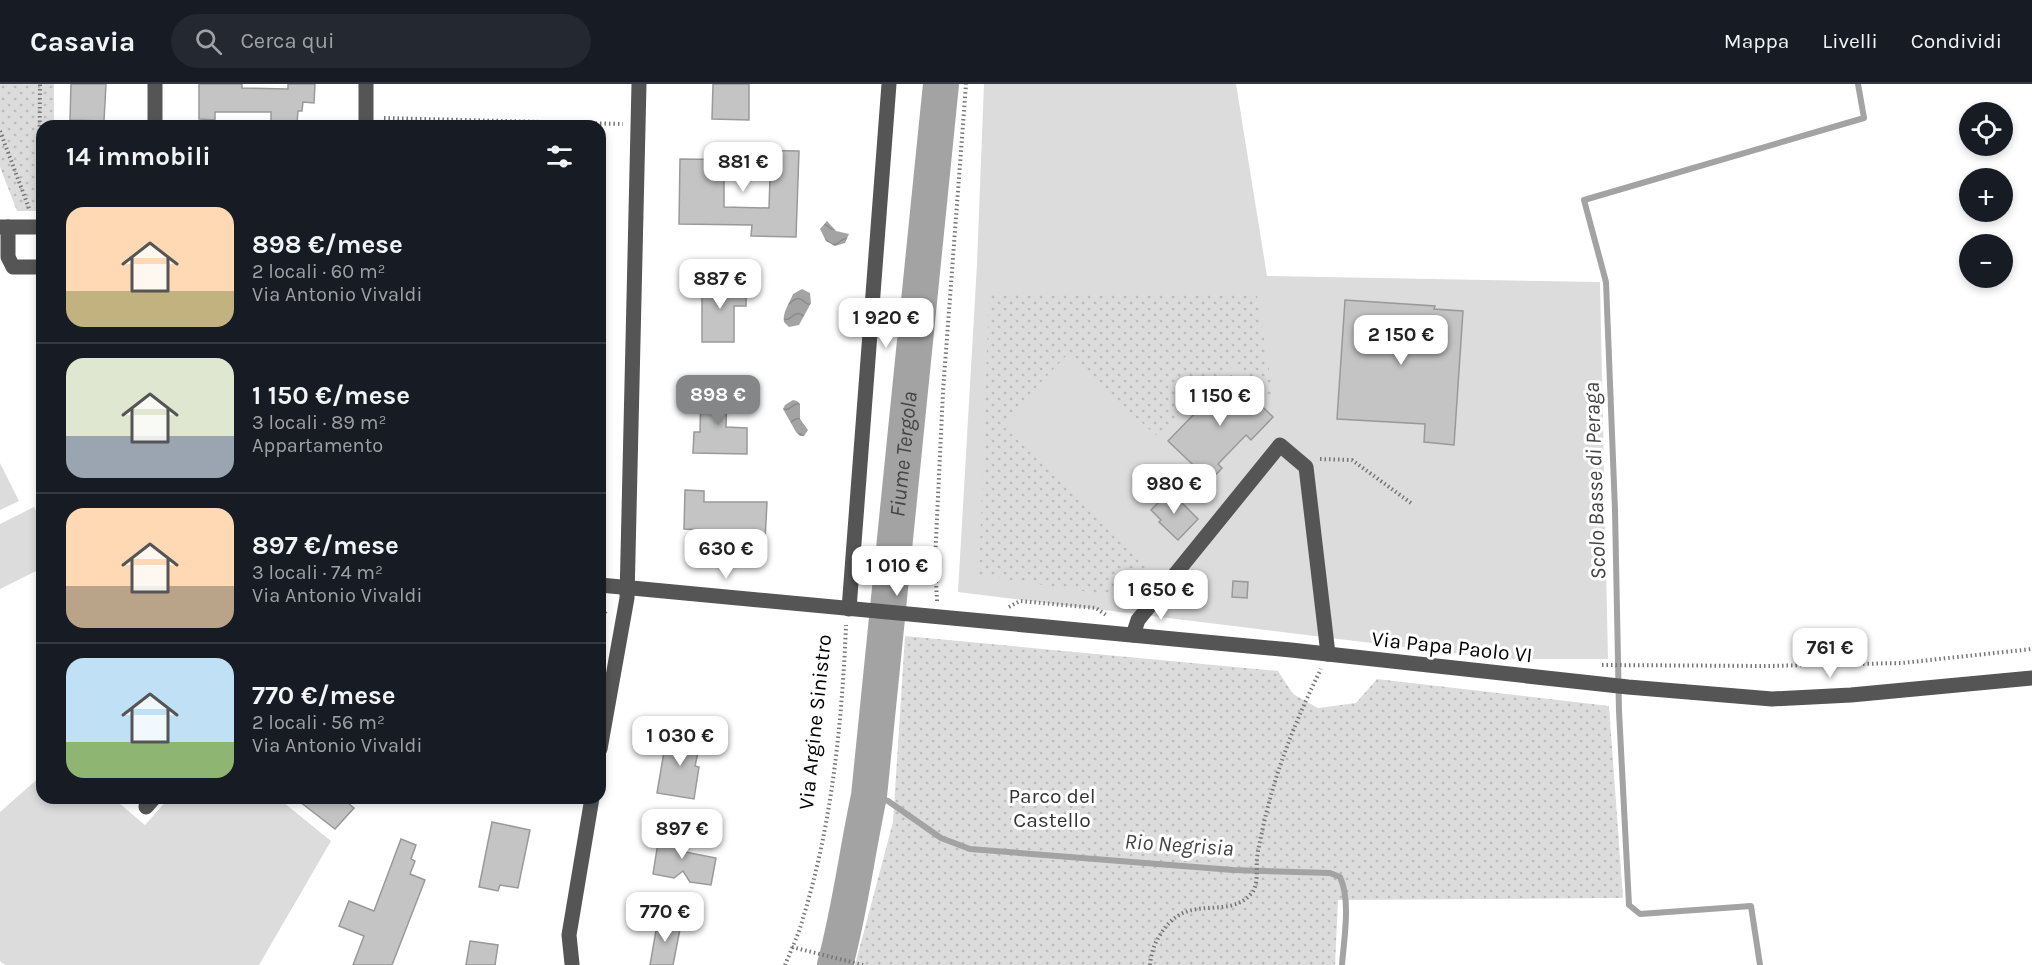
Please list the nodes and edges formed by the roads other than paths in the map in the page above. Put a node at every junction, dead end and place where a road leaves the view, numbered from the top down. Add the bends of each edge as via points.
1 (155, 84) edge
2 (366, 84) edge
3 (639, 84) edge
4 (889, 84) edge
5 (155, 120) edge
6 (366, 120) edge
7 (36, 222) edge
8 (4, 227) edge
9 (36, 267) edge
10 (606, 585) edge
11 (627, 587) junction
12 (847, 616) junction
13 (1133, 635) junction
14 (1328, 654) junction
15 (2032, 678) edge
16 (606, 713) edge
17 (591, 804) edge
18 (572, 964) edge

1 - 5 street
2 - 6 street
3 - 11 street
4 - 12 street, Via Argine Sinistro
7 - 8 street
8 - 9 street via 13,267
10 - 11 street
11 - 12 street
11 - 16 street
12 - 13 street, Via Papa Paolo VI via 868,610
13 - 14 street, Via Papa Paolo VI
13 - 14 street via 1138,620 1280,445 1306,467
14 - 15 street, Via Papa Paolo VI via 1772,699
17 - 18 street via 569,936

